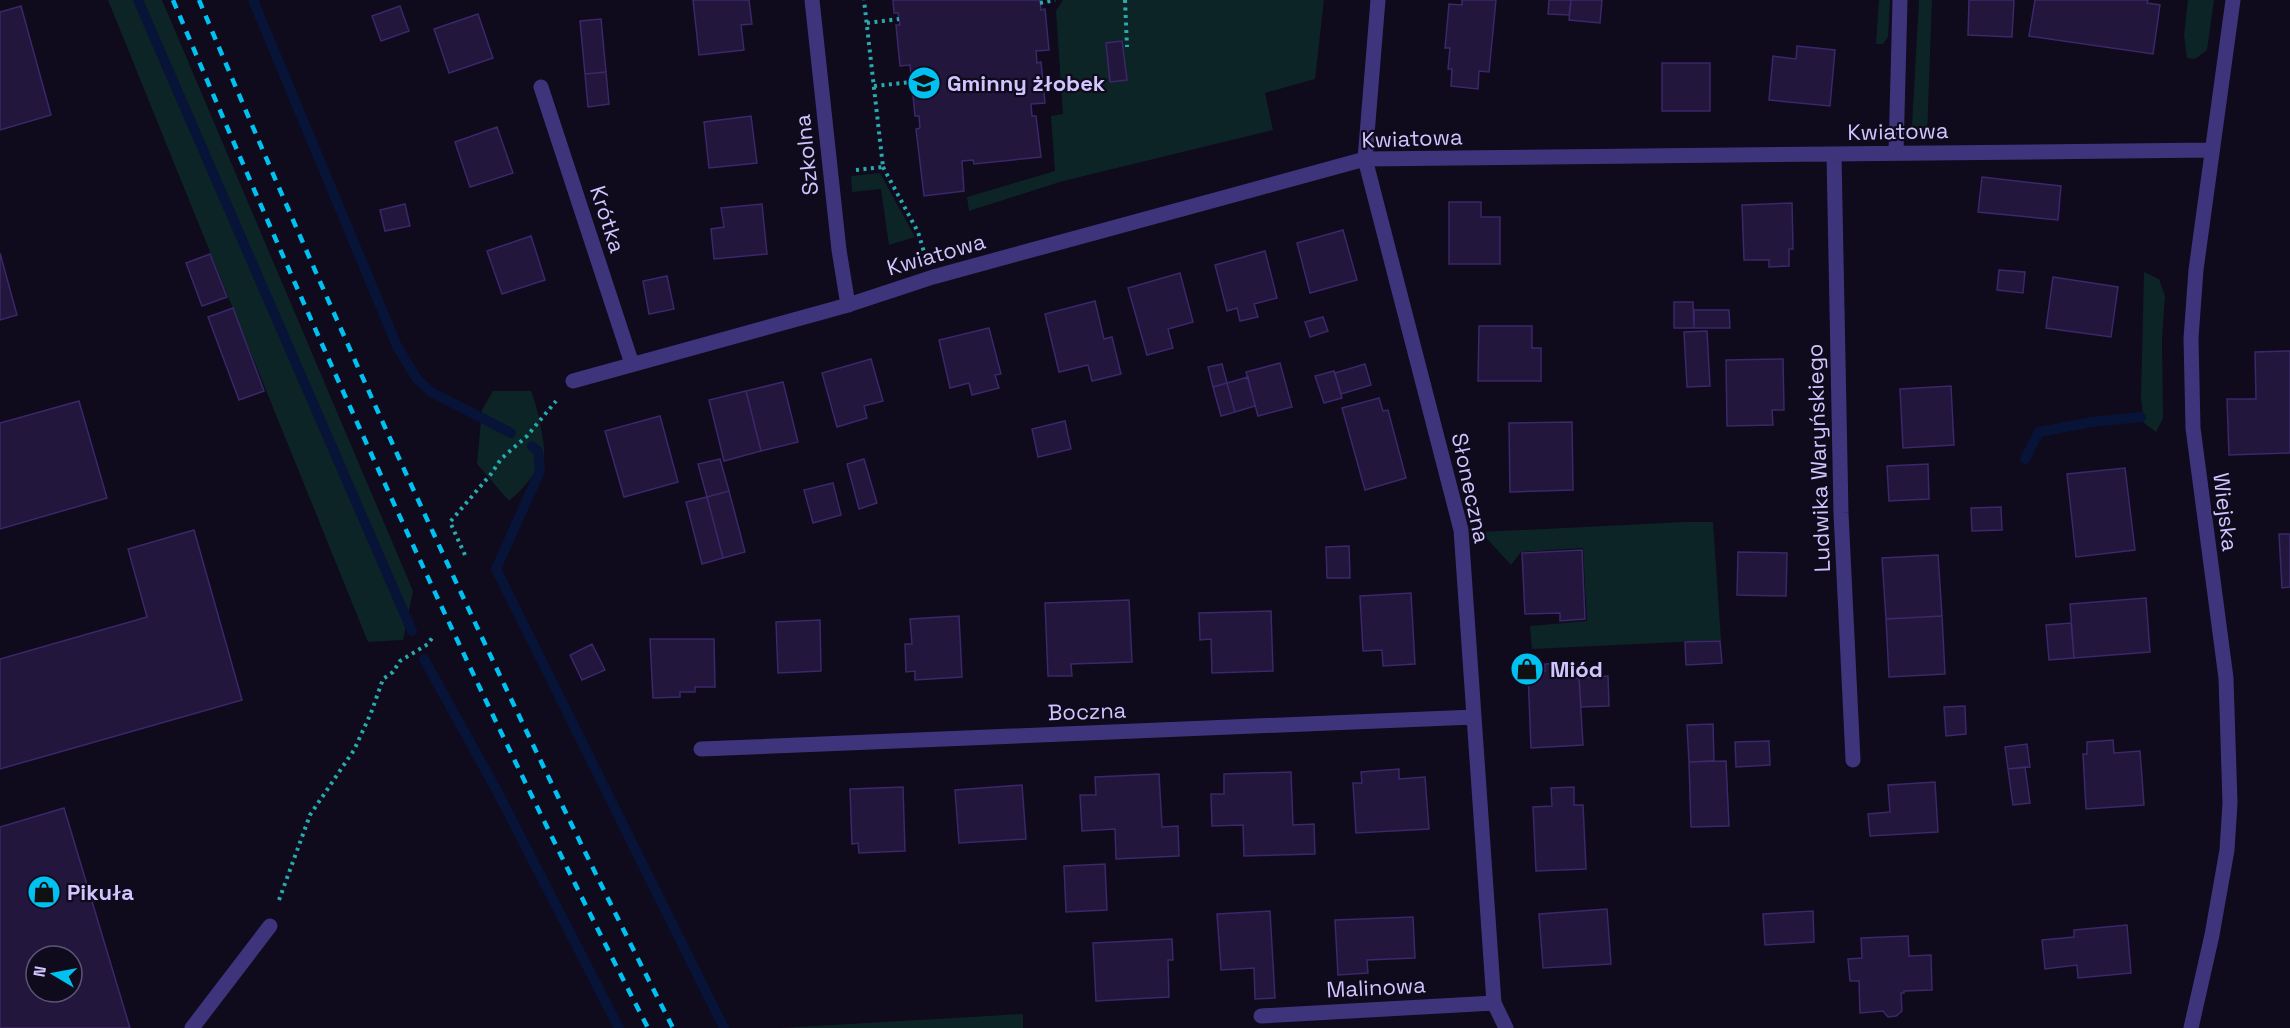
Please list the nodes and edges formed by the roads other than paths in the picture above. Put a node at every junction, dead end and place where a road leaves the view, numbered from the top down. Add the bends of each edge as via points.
1 (812, 0) edge
2 (1378, 0) edge
3 (1900, 0) edge
4 (2233, 0) edge
5 (541, 87) dead end
6 (2211, 150) junction
7 (1896, 152) junction
8 (1834, 155) junction
9 (1365, 159) junction
10 (848, 305) junction
11 (632, 364) junction
12 (573, 381) road end
13 (1474, 717) junction
14 (701, 749) dead end
15 (1853, 760) dead end
16 (270, 926) road end
17 (1494, 1003) junction
18 (1261, 1016) dead end
19 (192, 1028) edge
20 (1506, 1028) edge
21 (2191, 1028) edge

1 - 10 street, Szkolna
2 - 9 street, Słoneczna
3 - 7 street
4 - 6 street, Wiejska
5 - 11 street, Krótka
6 - 7 street, Kwiatowa
6 - 21 street, Wiejska via 2191,338 2193,428 2226,678 2230,804 2227,850
7 - 8 street, Kwiatowa
8 - 9 street, Kwiatowa
8 - 15 street, Ludwika Waryńskiego via 1841,513
9 - 10 street, Kwiatowa via 933,277
9 - 13 street, Słoneczna via 1461,530
10 - 11 street, Kwiatowa
11 - 12 street, Kwiatowa
13 - 14 street, Boczna
13 - 17 street, Słoneczna
16 - 19 street
17 - 18 street, Malinowa
17 - 20 street, Słoneczna

